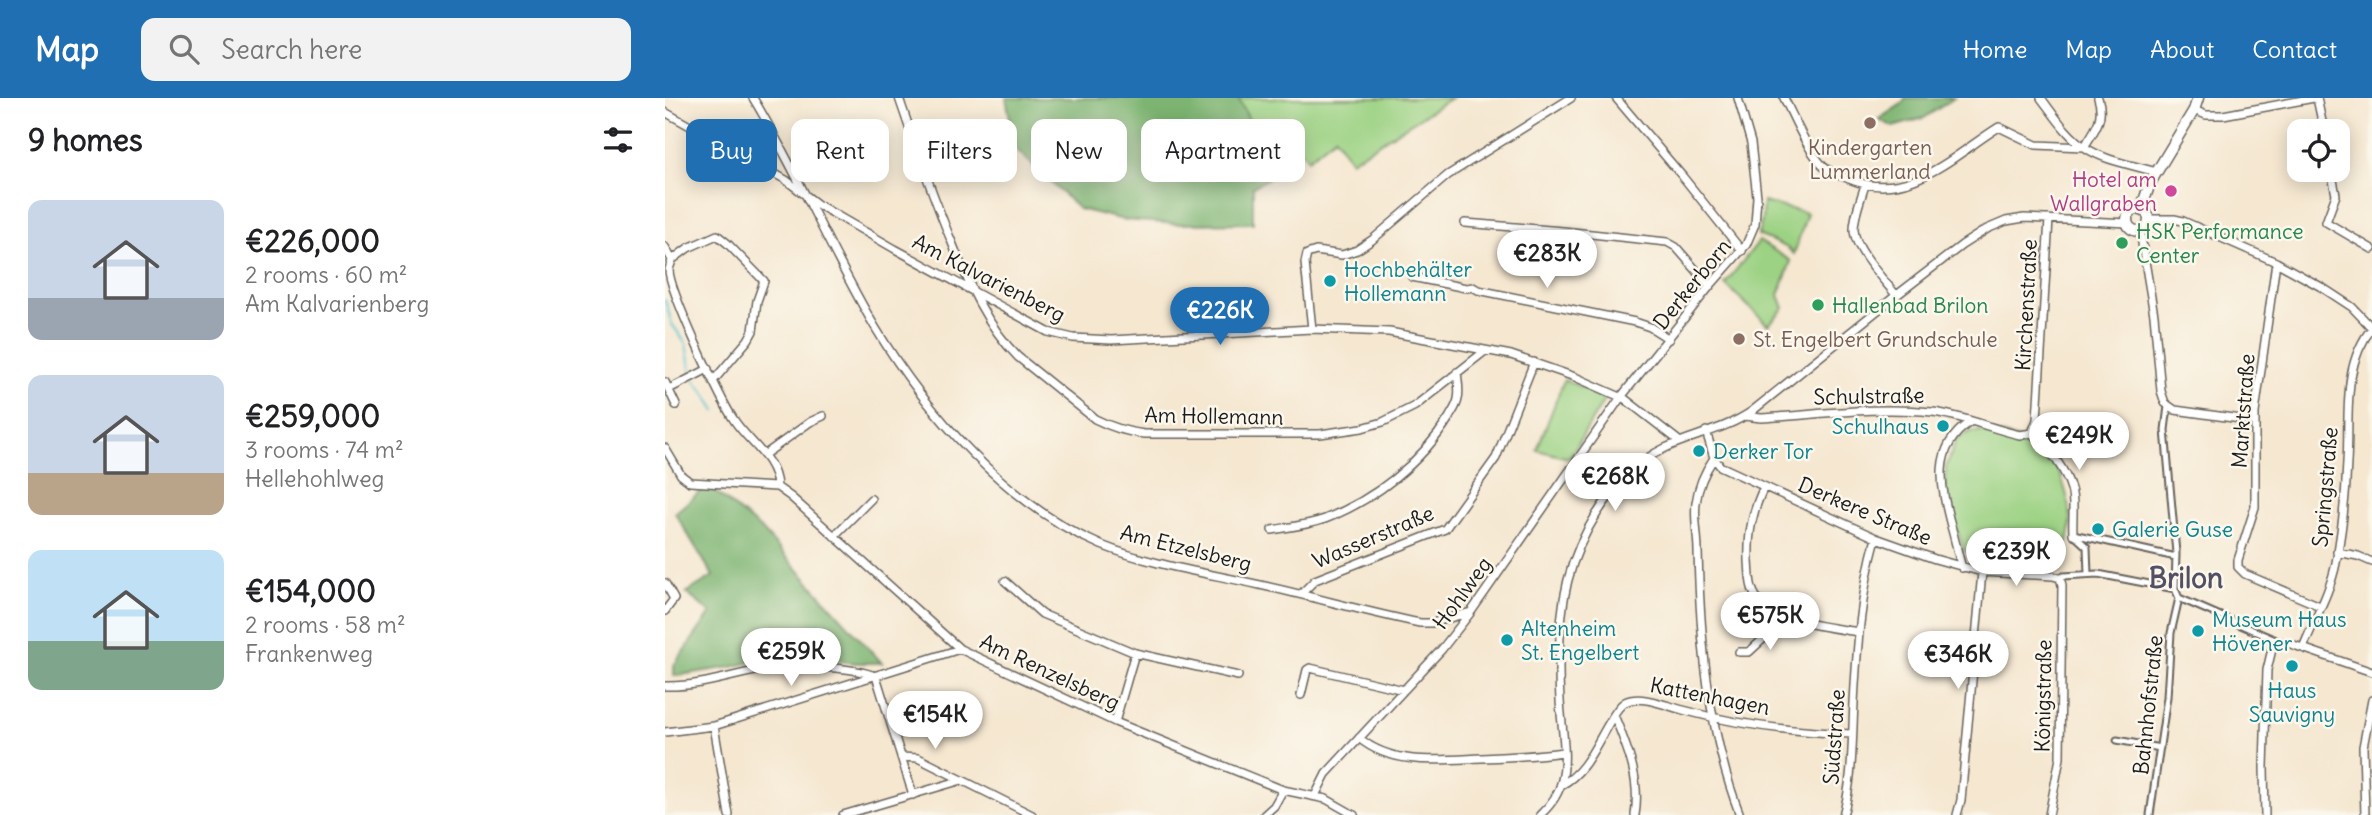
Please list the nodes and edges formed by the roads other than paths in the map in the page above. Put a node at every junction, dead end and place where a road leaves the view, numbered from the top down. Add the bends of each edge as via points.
1 (753, 98) edge
2 (899, 98) edge
3 (1571, 98) edge
4 (1616, 98) edge
5 (1738, 98) edge
6 (1784, 98) edge
7 (2041, 98) edge
8 (2098, 98) edge
9 (2199, 98) edge
10 (2315, 98) edge
11 (2194, 110) junction
12 (665, 112) edge
13 (2321, 119) edge
14 (2084, 147) junction
15 (2155, 172) junction
16 (2333, 182) edge
17 (1865, 185) junction
18 (806, 197) junction
19 (2141, 210) junction
20 (2049, 219) junction
21 (2149, 219) junction
22 (1465, 223) dead end
23 (2128, 223) junction
24 (2140, 231) junction
25 (665, 247) edge
26 (2372, 249) edge
27 (1742, 251) junction
28 (673, 260) junction
29 (2276, 262) junction
30 (667, 270) edge
31 (1412, 277) dead end
32 (1710, 286) junction
33 (972, 292) junction
34 (1896, 296) junction
35 (2372, 328) edge
36 (1312, 329) junction
37 (1669, 339) junction
38 (1486, 351) junction
39 (1535, 362) junction
40 (708, 369) junction
41 (1457, 372) junction
42 (714, 380) junction
43 (667, 385) edge
44 (1621, 397) junction
45 (676, 405) dead end
46 (2168, 406) junction
47 (823, 416) dead end
48 (1745, 416) junction
49 (2255, 421) junction
50 (1970, 422) junction
51 (1706, 431) junction
52 (2032, 433) junction
53 (1679, 441) junction
54 (665, 448) edge
55 (764, 455) junction
56 (1714, 458) junction
57 (777, 487) junction
58 (1763, 487) junction
59 (871, 499) dead end
60 (1272, 530) dead end
61 (2073, 534) junction
62 (834, 536) junction
63 (1876, 538) junction
64 (2337, 552) junction
65 (2176, 557) junction
66 (2372, 562) edge
67 (1962, 568) junction
68 (1982, 572) junction
69 (2088, 574) junction
70 (2060, 578) junction
71 (1005, 581) dead end
72 (665, 583) edge
73 (2175, 589) junction
74 (1301, 594) junction
75 (2179, 598) junction
76 (2320, 606) junction
77 (665, 611) edge
78 (1471, 612) junction
79 (1787, 617) junction
80 (1858, 632) junction
81 (2280, 642) junction
82 (2303, 648) junction
83 (960, 649) junction
84 (1739, 652) dead end
85 (1135, 653) junction
86 (2372, 672) edge
87 (876, 676) junction
88 (1238, 676) dead end
89 (665, 686) edge
90 (1404, 690) junction
91 (1301, 695) dead end
92 (2372, 700) edge
93 (1614, 715) junction
94 (1714, 718) junction
95 (1115, 722) junction
96 (714, 726) junction
97 (665, 732) edge
98 (1852, 734) junction
99 (1359, 738) junction
100 (2116, 740) dead end
101 (2160, 748) junction
102 (1563, 752) junction
103 (901, 757) junction
104 (962, 780) junction
105 (1561, 785) junction
106 (1283, 790) junction
107 (913, 795) junction
108 (1315, 796) junction
109 (729, 815) edge
110 (843, 815) edge
111 (1032, 815) edge
112 (1265, 815) edge
113 (1354, 815) edge
114 (1540, 815) edge
115 (1635, 815) edge
116 (1740, 815) edge
117 (1843, 815) edge
118 (1957, 815) edge
119 (2049, 815) edge
120 (2150, 815) edge
121 (2265, 815) edge
122 (2365, 815) edge

1 - 18 street, Am Etzelsberg
2 - 33 street, Am Hollemann
3 - 36 street via 1448,175 1357,250 1342,255 1307,254
4 - 27 street
5 - 27 street, Derkerborn via 1751,144 1757,197 1755,224
6 - 17 street via 1823,167
7 - 14 street
8 - 14 street via 2099,121
9 - 11 street
10 - 11 street via 2223,115
10 - 13 street
11 - 15 street
12 - 18 street, Am Kalvarienberg via 786,180
14 - 15 street
14 - 17 street via 2036,145 1999,127 1924,176 1888,186
15 - 19 street
16 - 26 street via 2336,195 2326,222
17 - 34 street via 1855,237
18 - 33 street, Am Kalvarienberg
18 - 74 street, Am Etzelsberg via 902,369 959,439 1036,508 1101,545
19 - 21 street
19 - 23 street via 2131,213
20 - 23 street
20 - 34 street via 2018,219 1994,226
20 - 52 street, Kirchenstraße via 2037,420
21 - 24 street
21 - 29 street via 2183,221
22 - 32 street via 1667,242
23 - 24 street
24 - 46 street via 2161,391
25 - 28 street
27 - 32 street, Derkerborn
28 - 30 street, Am Renzelsberg
28 - 42 street via 717,235 764,281 753,331
29 - 35 street via 2340,298
29 - 49 street, Marktstraße
30 - 40 street, Am Renzelsberg
31 - 37 street via 1635,322
32 - 37 street, Derkerborn
33 - 36 street, Am Kalvarienberg via 1042,330 1073,338
33 - 41 street, Am Hollemann via 1017,357 1095,419 1126,431 1320,434 1362,428 1415,406
34 - 48 street
35 - 64 street, Springstraße via 2358,348 2351,376
36 - 38 street, Am Kalvarienberg via 1381,331
37 - 44 street, Derkerborn
38 - 39 street, Am Kalvarienberg
38 - 41 street, Am Hollemann
39 - 44 street, Am Kalvarienberg
39 - 74 street, Wasserstraße via 1496,458 1445,529 1315,580
40 - 42 street, Am Renzelsberg
40 - 43 street
41 - 60 street via 1455,408 1409,467 1330,517
42 - 55 street, Am Renzelsberg via 736,424
43 - 45 street
44 - 53 street, Am Kalvarienberg
44 - 78 street, Hohlweg
46 - 49 street
46 - 65 street via 2165,430
47 - 55 street
48 - 50 street, Schulstraße via 1912,411
48 - 51 street
49 - 76 street, Marktstraße via 2255,502 2238,567
50 - 52 street, Schulstraße via 2020,435
50 - 67 street via 1954,437 1942,466 1942,485
51 - 53 street
51 - 56 street
52 - 61 street via 2049,449 2070,485
53 - 102 street via 1633,470 1582,539 1571,567 1560,649
54 - 57 street via 690,482
55 - 57 street, Am Renzelsberg via 774,469
56 - 58 street, Derkere Straße via 1720,466
56 - 94 street via 1699,491 1696,512 1703,634
57 - 62 street, Am Renzelsberg
58 - 63 street, Derkere Straße
58 - 79 street via 1749,529 1752,586 1764,606
59 - 62 street
61 - 65 street
61 - 69 street via 2086,545
62 - 83 street, Am Renzelsberg
63 - 67 street, Derkere Straße
63 - 80 street, Südstraße
64 - 66 street
64 - 76 street, Springstraße
65 - 73 street
67 - 68 street, Derkere Straße
68 - 70 street, Derkere Straße
68 - 118 street
69 - 70 street, Derkere Straße
69 - 73 street, Derkere Straße
70 - 119 street, Königstraße via 2060,758
71 - 85 street via 1047,617
72 - 77 street via 674,599
73 - 75 street
74 - 78 street, Am Etzelsberg via 1424,624
75 - 81 street
75 - 101 street, Bahnhofstraße via 2171,633
76 - 82 street, Springstraße
78 - 90 street, Hohlweg
79 - 80 street
79 - 84 street via 1749,652
80 - 98 street, Südstraße
81 - 82 street
81 - 121 street via 2272,649 2267,670
82 - 86 street
83 - 87 street
83 - 95 street, Am Renzelsberg
85 - 88 street
85 - 95 street
87 - 89 street via 853,670 781,667 695,685
87 - 96 street
87 - 103 street
90 - 91 street via 1310,668
90 - 99 street, Hohlweg
92 - 122 street via 2363,747
93 - 94 street, Kattenhagen via 1625,702 1639,700
93 - 105 street via 1581,770
93 - 115 street via 1635,773
94 - 98 street, Kattenhagen
94 - 116 street
95 - 106 street, Am Renzelsberg
96 - 97 street
96 - 109 street
98 - 117 street, Südstraße
99 - 102 street via 1379,751 1417,759
99 - 108 street, Hohlweg via 1326,774
100 - 101 street
101 - 120 street, Bahnhofstraße
102 - 105 street
103 - 104 street via 918,758
103 - 107 street
104 - 107 street
104 - 111 street
105 - 114 street
106 - 108 street, Am Renzelsberg
106 - 112 street
107 - 110 street
108 - 113 street, Am Renzelsberg

